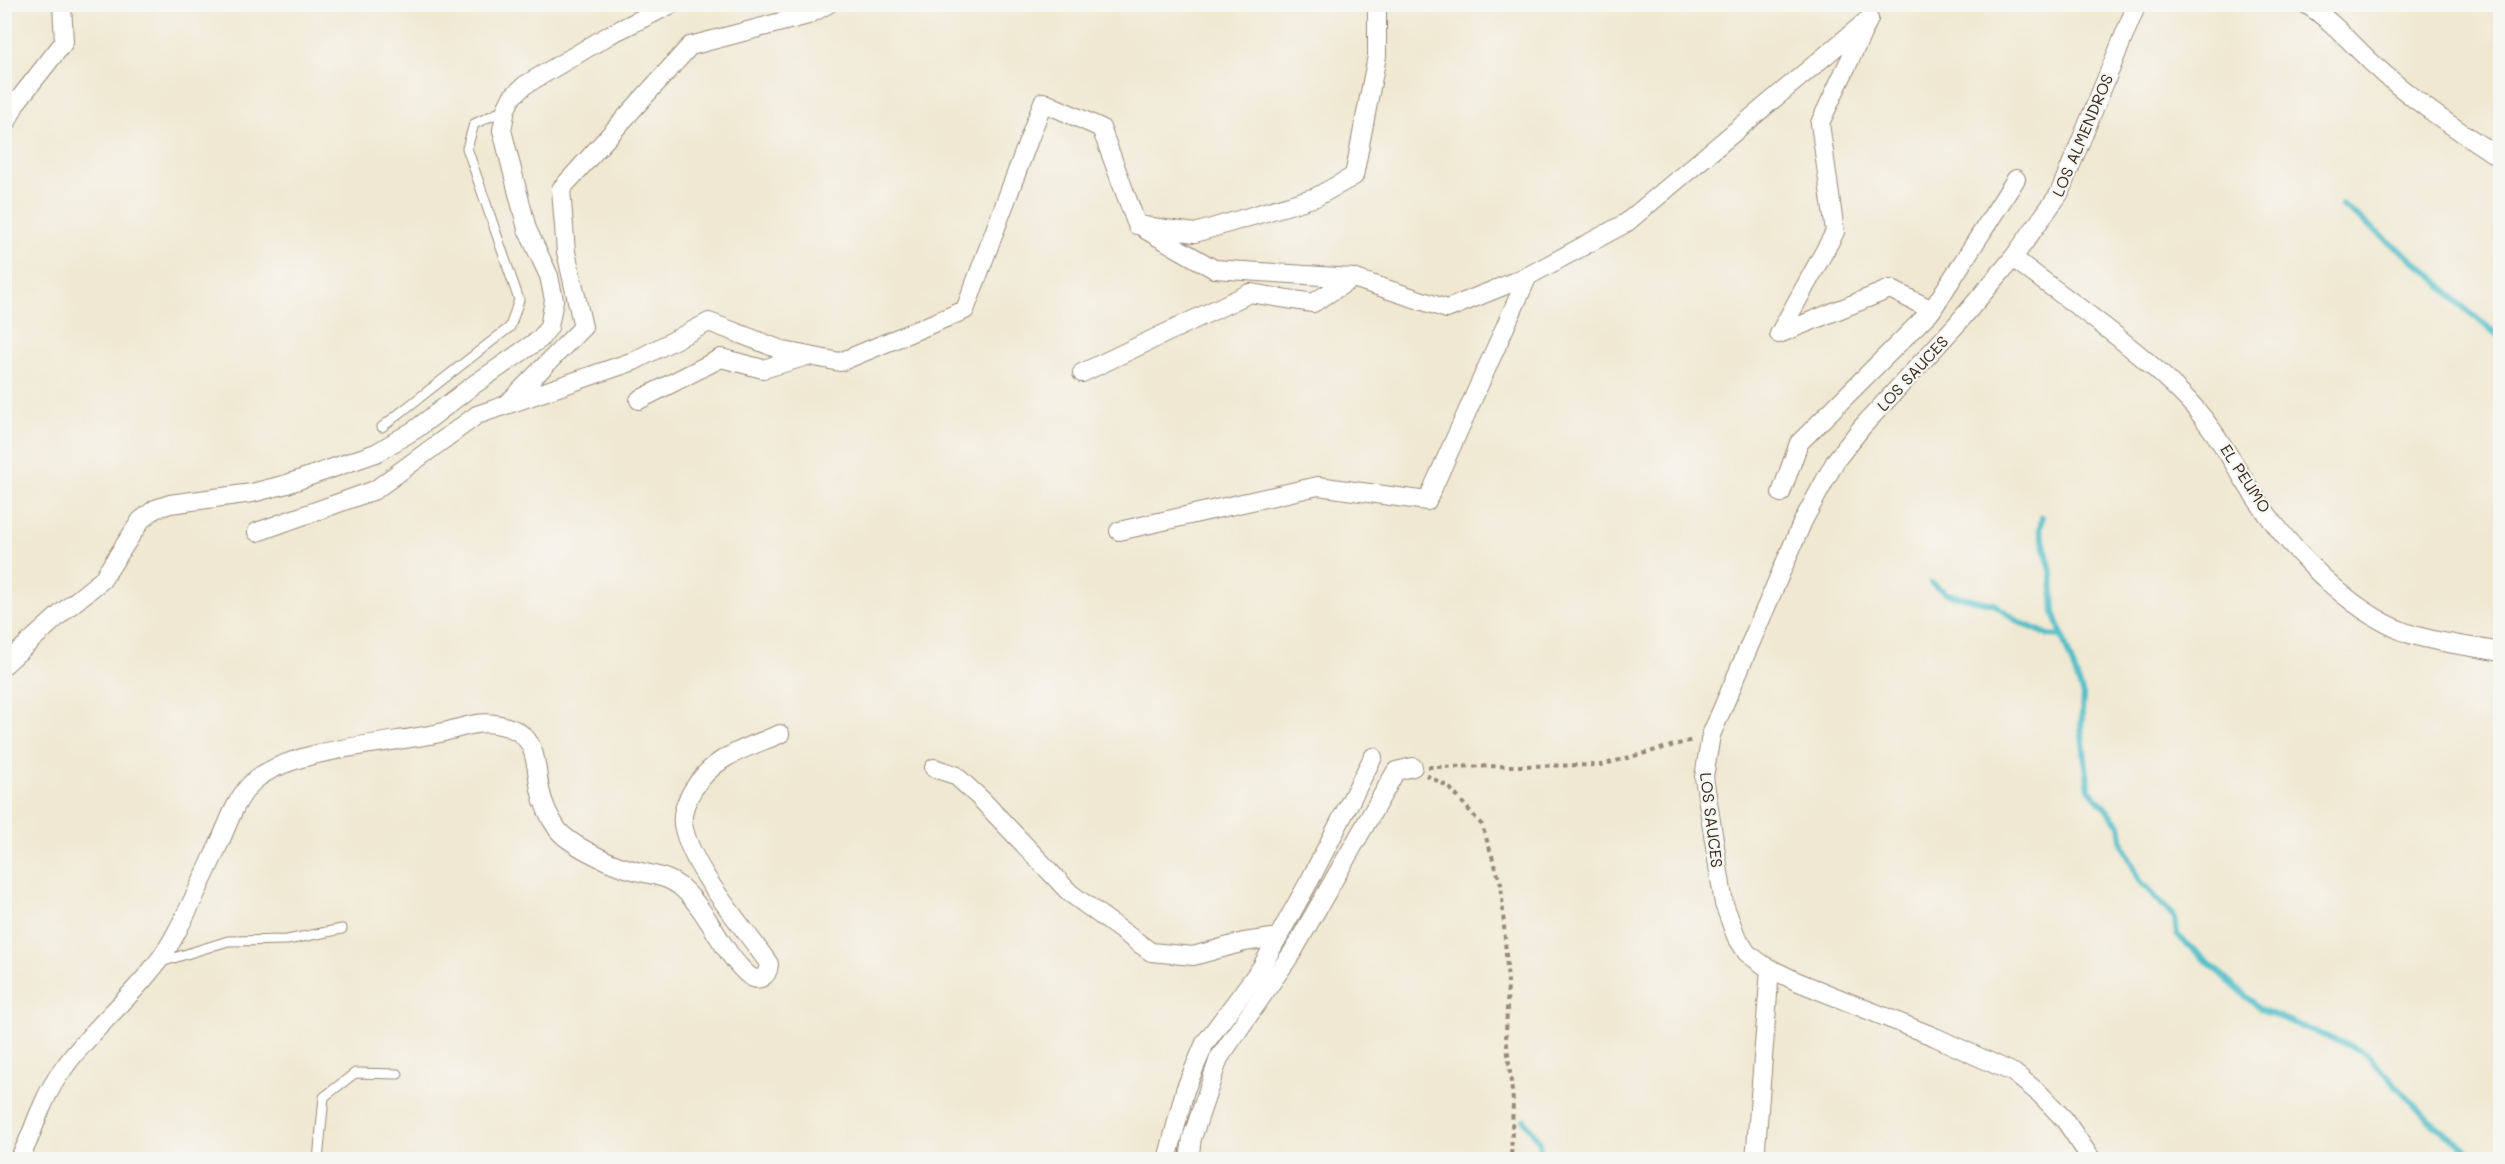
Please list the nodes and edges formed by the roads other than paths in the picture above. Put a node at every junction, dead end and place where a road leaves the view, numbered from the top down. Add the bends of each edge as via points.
1 (62, 4) edge
2 (672, 4) edge
3 (828, 4) edge
4 (1377, 4) edge
5 (2137, 4) edge
6 (2306, 4) edge
7 (506, 109) junction
8 (4, 128) edge
9 (2500, 158) edge
10 (2016, 179) dead end
11 (1137, 225) junction
12 (2013, 258) junction
13 (1528, 276) junction
14 (1353, 278) junction
15 (1932, 310) junction
16 (809, 356) junction
17 (1082, 373) dead end
18 (639, 400) dead end
19 (506, 406) junction
20 (382, 427) dead end
21 (1781, 493) dead end
22 (1119, 531) dead end
23 (257, 532) dead end
24 (2500, 652) edge
25 (7, 655) edge
26 (780, 734) dead end
27 (1373, 757) dead end
28 (1413, 767) road end
29 (934, 768) dead end
30 (342, 929) dead end
31 (1279, 937) junction
32 (156, 964) junction
33 (1770, 969) junction
34 (398, 1074) dead end
35 (18, 1160) edge
36 (318, 1160) edge
37 (1167, 1160) edge
38 (1189, 1160) edge
39 (1755, 1160) edge
40 (2092, 1160) edge

1 - 8 street via 64,42 16,103
2 - 7 street via 525,85
3 - 19 street via 808,15 690,46 561,189 566,252 583,327
4 - 11 street via 1377,56 1354,176 1316,197 1195,233
5 - 12 street, LOS ALMENDROS via 2059,194
6 - 9 street via 2372,63 2454,128
7 - 20 lane via 474,124 467,148 519,300 510,327
7 - 25 street via 502,130 527,229 549,276 554,300 549,327 540,339 416,429 376,453 252,493 155,509 141,520 102,580
10 - 15 street
11 - 14 street via 1214,269
11 - 16 street via 1101,129 1043,102 965,310 840,362
12 - 24 street, EL PEUMO via 2180,392 2222,442 2253,493 2298,552 2332,586 2384,624 2410,634
12 - 33 street, LOS SAUCES via 1836,460 1803,521 1711,735 1704,777 1724,904 1747,953
13 - 14 street via 1447,309
13 - 15 street via 1626,223 1869,19 1820,123 1835,232 1779,334 1890,289
13 - 22 street via 1427,501 1318,486
14 - 17 street via 1313,303 1250,294
15 - 21 street via 1799,443
16 - 18 street via 763,369 721,358
16 - 19 street via 784,351 710,322 634,361
19 - 23 street via 477,415 375,490
26 - 32 street via 723,760 706,773 687,801 683,815 683,828 696,859 769,964 765,977 747,974 682,888 666,877 624,868 561,833 546,813 529,740 510,727 480,722 297,759 270,770 249,786 232,813 173,939
27 - 31 street
28 - 38 street via 1396,771 1292,953 1219,1058 1192,1138
29 - 31 street via 955,775 1070,893 1151,952 1193,956
30 - 32 lane via 287,940 228,941
31 - 37 street via 1205,1043 1185,1090
32 - 35 street via 64,1067
33 - 39 street
33 - 40 street, LOS SAUCES via 2014,1073 2064,1119
34 - 36 lane via 355,1073 324,1097

